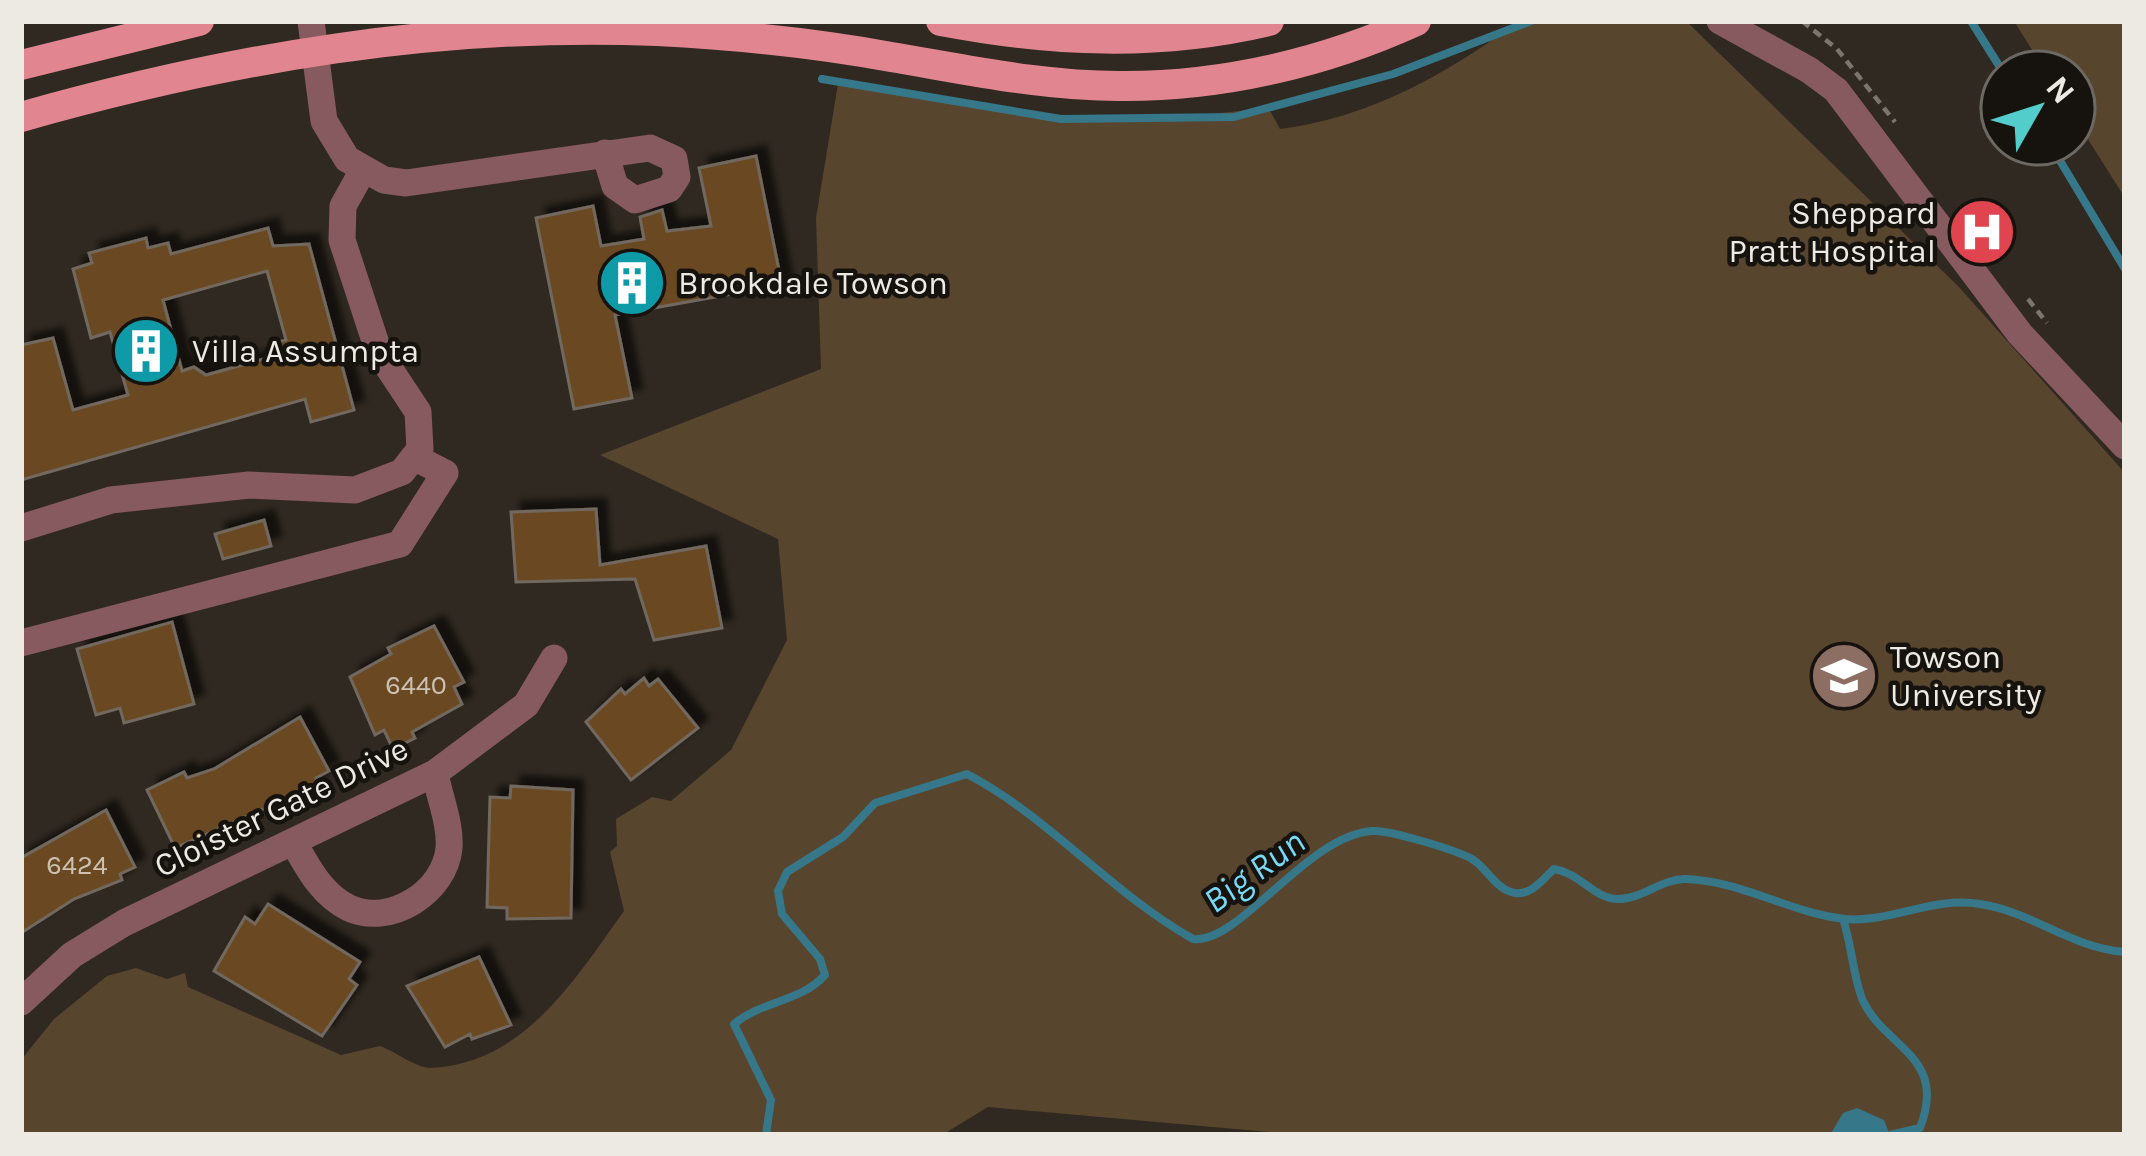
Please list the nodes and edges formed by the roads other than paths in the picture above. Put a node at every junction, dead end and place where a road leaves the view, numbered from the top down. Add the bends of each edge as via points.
1 (199, 21) edge
2 (941, 21) edge
3 (1268, 21) edge
4 (1416, 21) edge
5 (1720, 21) edge
6 (312, 35) edge
7 (21, 65) edge
8 (21, 117) edge
9 (605, 153) dead end
10 (362, 172) junction
11 (2125, 446) edge
12 (414, 457) junction
13 (21, 528) edge
14 (21, 643) edge
15 (554, 658) dead end
16 (435, 773) junction
17 (294, 844) junction
18 (21, 1002) edge

1 - 7 main road
2 - 3 main road via 1109,41
4 - 6 main road via 1286,66 1126,86 655,31
5 - 11 street via 1836,90 2020,334
6 - 8 main road
6 - 10 street via 324,121
9 - 10 street via 406,183
10 - 12 street via 343,206 341,240 379,353 418,412
12 - 13 street via 402,472 355,490 249,485 134,498
12 - 14 street via 445,473 400,544
15 - 16 street, Cloister Gate Drive via 526,705
16 - 17 street, Cloister Gate Drive
16 - 17 street via 449,851 412,903 388,912 350,909 311,875
17 - 18 street, Cloister Gate Drive via 124,923 72,955

